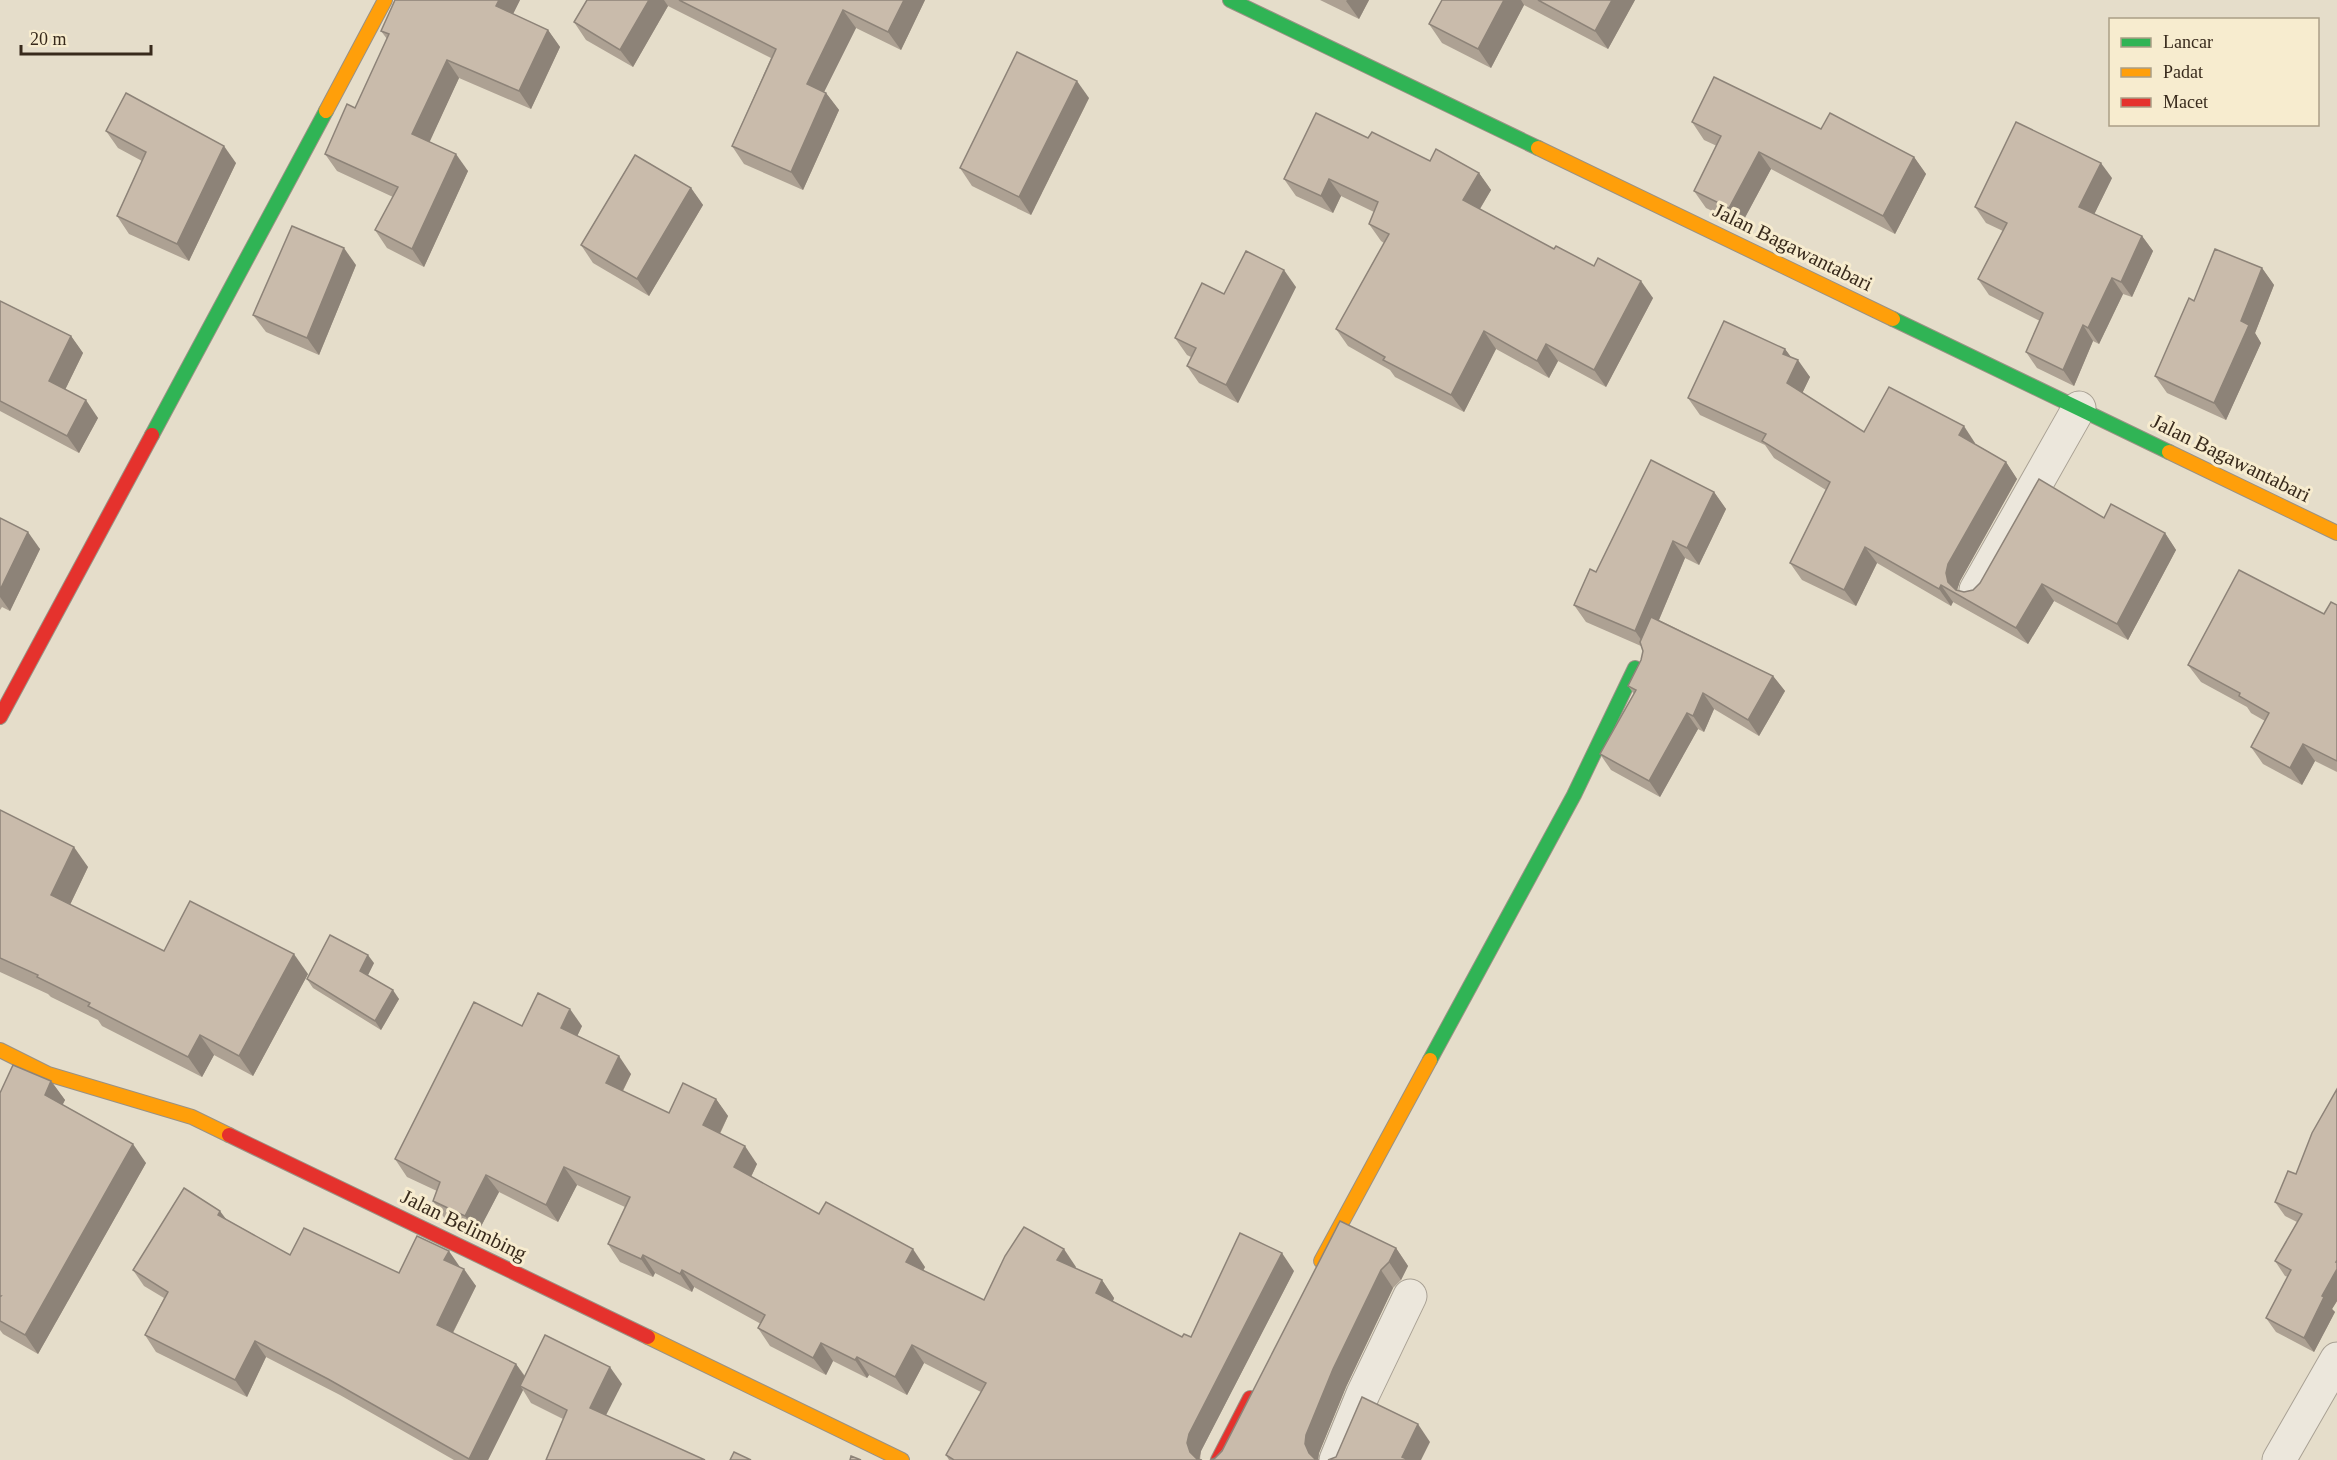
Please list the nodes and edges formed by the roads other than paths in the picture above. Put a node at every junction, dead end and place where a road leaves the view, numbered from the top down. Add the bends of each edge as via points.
1 (385, 0) edge
2 (1230, 0) edge
3 (2079, 408) junction
4 (2337, 532) edge
5 (1976, 590) edge
6 (1635, 668) edge
7 (0, 717) edge
8 (3, 1058) edge
9 (1314, 1273) edge
10 (1410, 1296) dead end
11 (2337, 1359) edge
12 (1256, 1386) edge
13 (902, 1460) edge
14 (1218, 1460) edge
15 (1335, 1460) edge
16 (2279, 1460) edge

1 - 7 street
2 - 3 street, Jalan Bagawantabari
3 - 4 street, Jalan Bagawantabari
3 - 5 street
6 - 9 street via 1574,795
8 - 13 street, Jalan Belimbing via 192,1117
10 - 15 street
11 - 16 street
12 - 14 street

